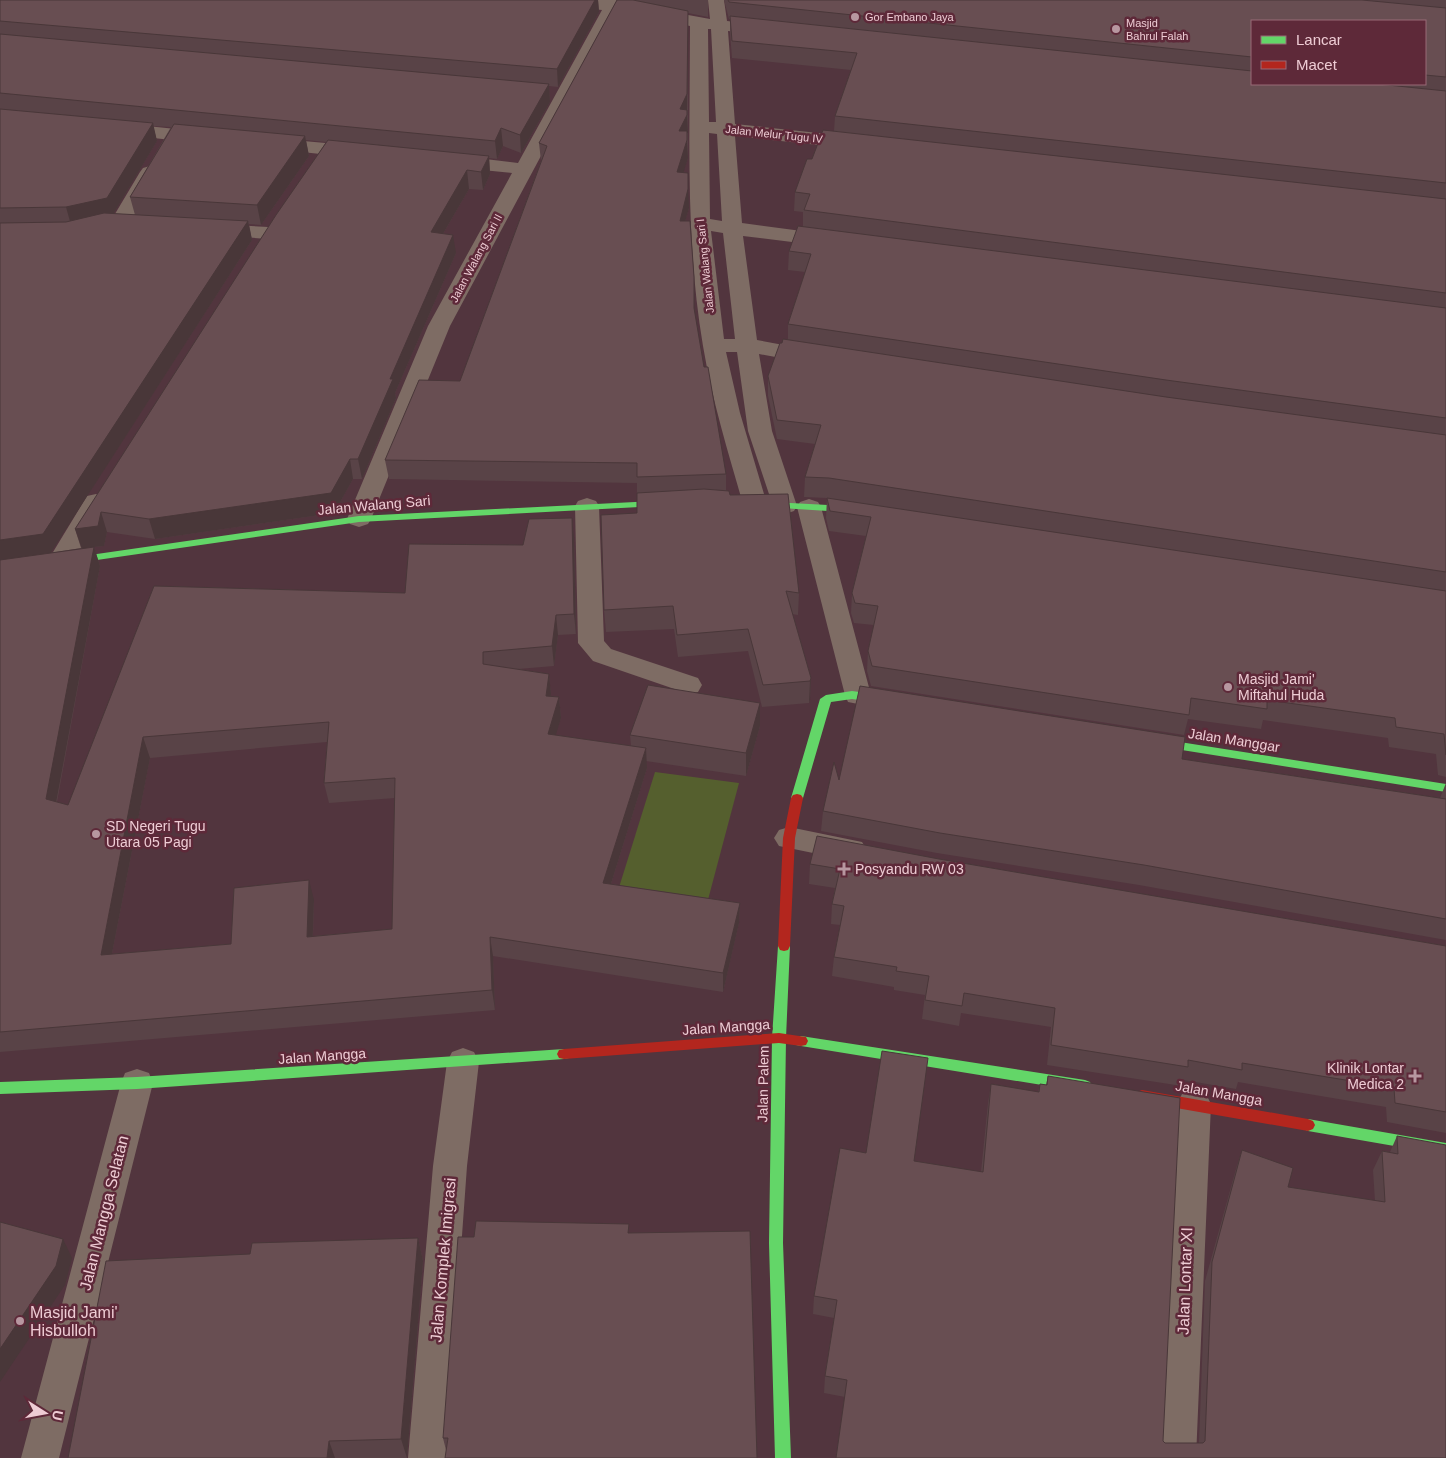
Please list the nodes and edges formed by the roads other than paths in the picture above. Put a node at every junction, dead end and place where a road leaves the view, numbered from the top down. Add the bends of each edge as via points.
1 (555, 0) edge
2 (716, 0) edge
3 (614, 3) edge
4 (709, 24) junction
5 (779, 31) edge
6 (698, 126) junction
7 (96, 127) edge
8 (726, 129) junction
9 (220, 139) edge
10 (249, 142) edge
11 (877, 146) edge
12 (164, 148) junction
13 (374, 154) edge
14 (432, 159) edge
15 (524, 168) junction
16 (700, 224) junction
17 (145, 225) edge
18 (192, 228) edge
19 (732, 228) junction
20 (268, 234) edge
21 (853, 244) edge
22 (733, 346) junction
23 (834, 360) edge
24 (109, 482) edge
25 (685, 503) edge
26 (747, 503) joint
27 (587, 506) junction
28 (797, 506) junction
29 (877, 516) edge
30 (359, 519) junction
31 (60, 562) junction
32 (0, 571) edge
33 (689, 685) dead end
34 (849, 695) junction
35 (907, 703) edge
36 (1132, 739) edge
37 (1446, 788) edge
38 (789, 838) junction
39 (879, 854) edge
40 (779, 1038) junction
41 (463, 1062) junction
42 (137, 1083) junction
43 (0, 1088) edge
44 (1095, 1088) edge
45 (1134, 1094) edge
46 (1194, 1104) junction
47 (1446, 1149) edge
48 (40, 1458) edge
49 (427, 1458) edge
50 (783, 1458) edge
51 (1177, 1458) edge

1 - 3 street
2 - 4 street
3 - 4 street
3 - 15 street, Jalan Walang Sari II via 553,94
4 - 5 street
4 - 6 street, Jalan Walang Sari I
4 - 8 street
6 - 8 street, Jalan Melur Tugu IV
6 - 16 street, Jalan Walang Sari I
7 - 12 street
8 - 11 street, Jalan Melur Tugu IV
8 - 19 street
9 - 12 street
10 - 13 street via 320,157
12 - 17 street via 111,225
14 - 15 street
15 - 30 street, Jalan Walang Sari II via 439,326
16 - 19 street
16 - 22 street, Jalan Walang Sari I
18 - 20 street
19 - 21 street
19 - 22 street
22 - 23 street
22 - 26 street, Jalan Walang Sari I via 729,413
22 - 28 street via 760,431
24 - 31 street
25 - 27 street, Jalan Walang Sari
26 - 28 street
27 - 30 street, Jalan Walang Sari
27 - 33 street via 591,643 602,655
28 - 29 street
28 - 34 street
30 - 31 street, Jalan Walang Sari
31 - 32 street, Jalan Walang Sari
34 - 35 street
34 - 38 street, Jalan Palem via 826,699 822,706 796,796
36 - 37 street, Jalan Manggar
38 - 39 street
38 - 40 street, Jalan Palem
40 - 41 street, Jalan Mangga
40 - 44 street, Jalan Mangga
40 - 50 street, Jalan Palem via 776,1243
41 - 42 street, Jalan Mangga
41 - 49 street, Jalan Komplek Imigrasi via 450,1166
42 - 43 street, Jalan Mangga
42 - 48 street, Jalan Mangga Selatan
45 - 46 street, Jalan Mangga
46 - 47 street, Jalan Mangga
46 - 51 street, Jalan Lontar XI

